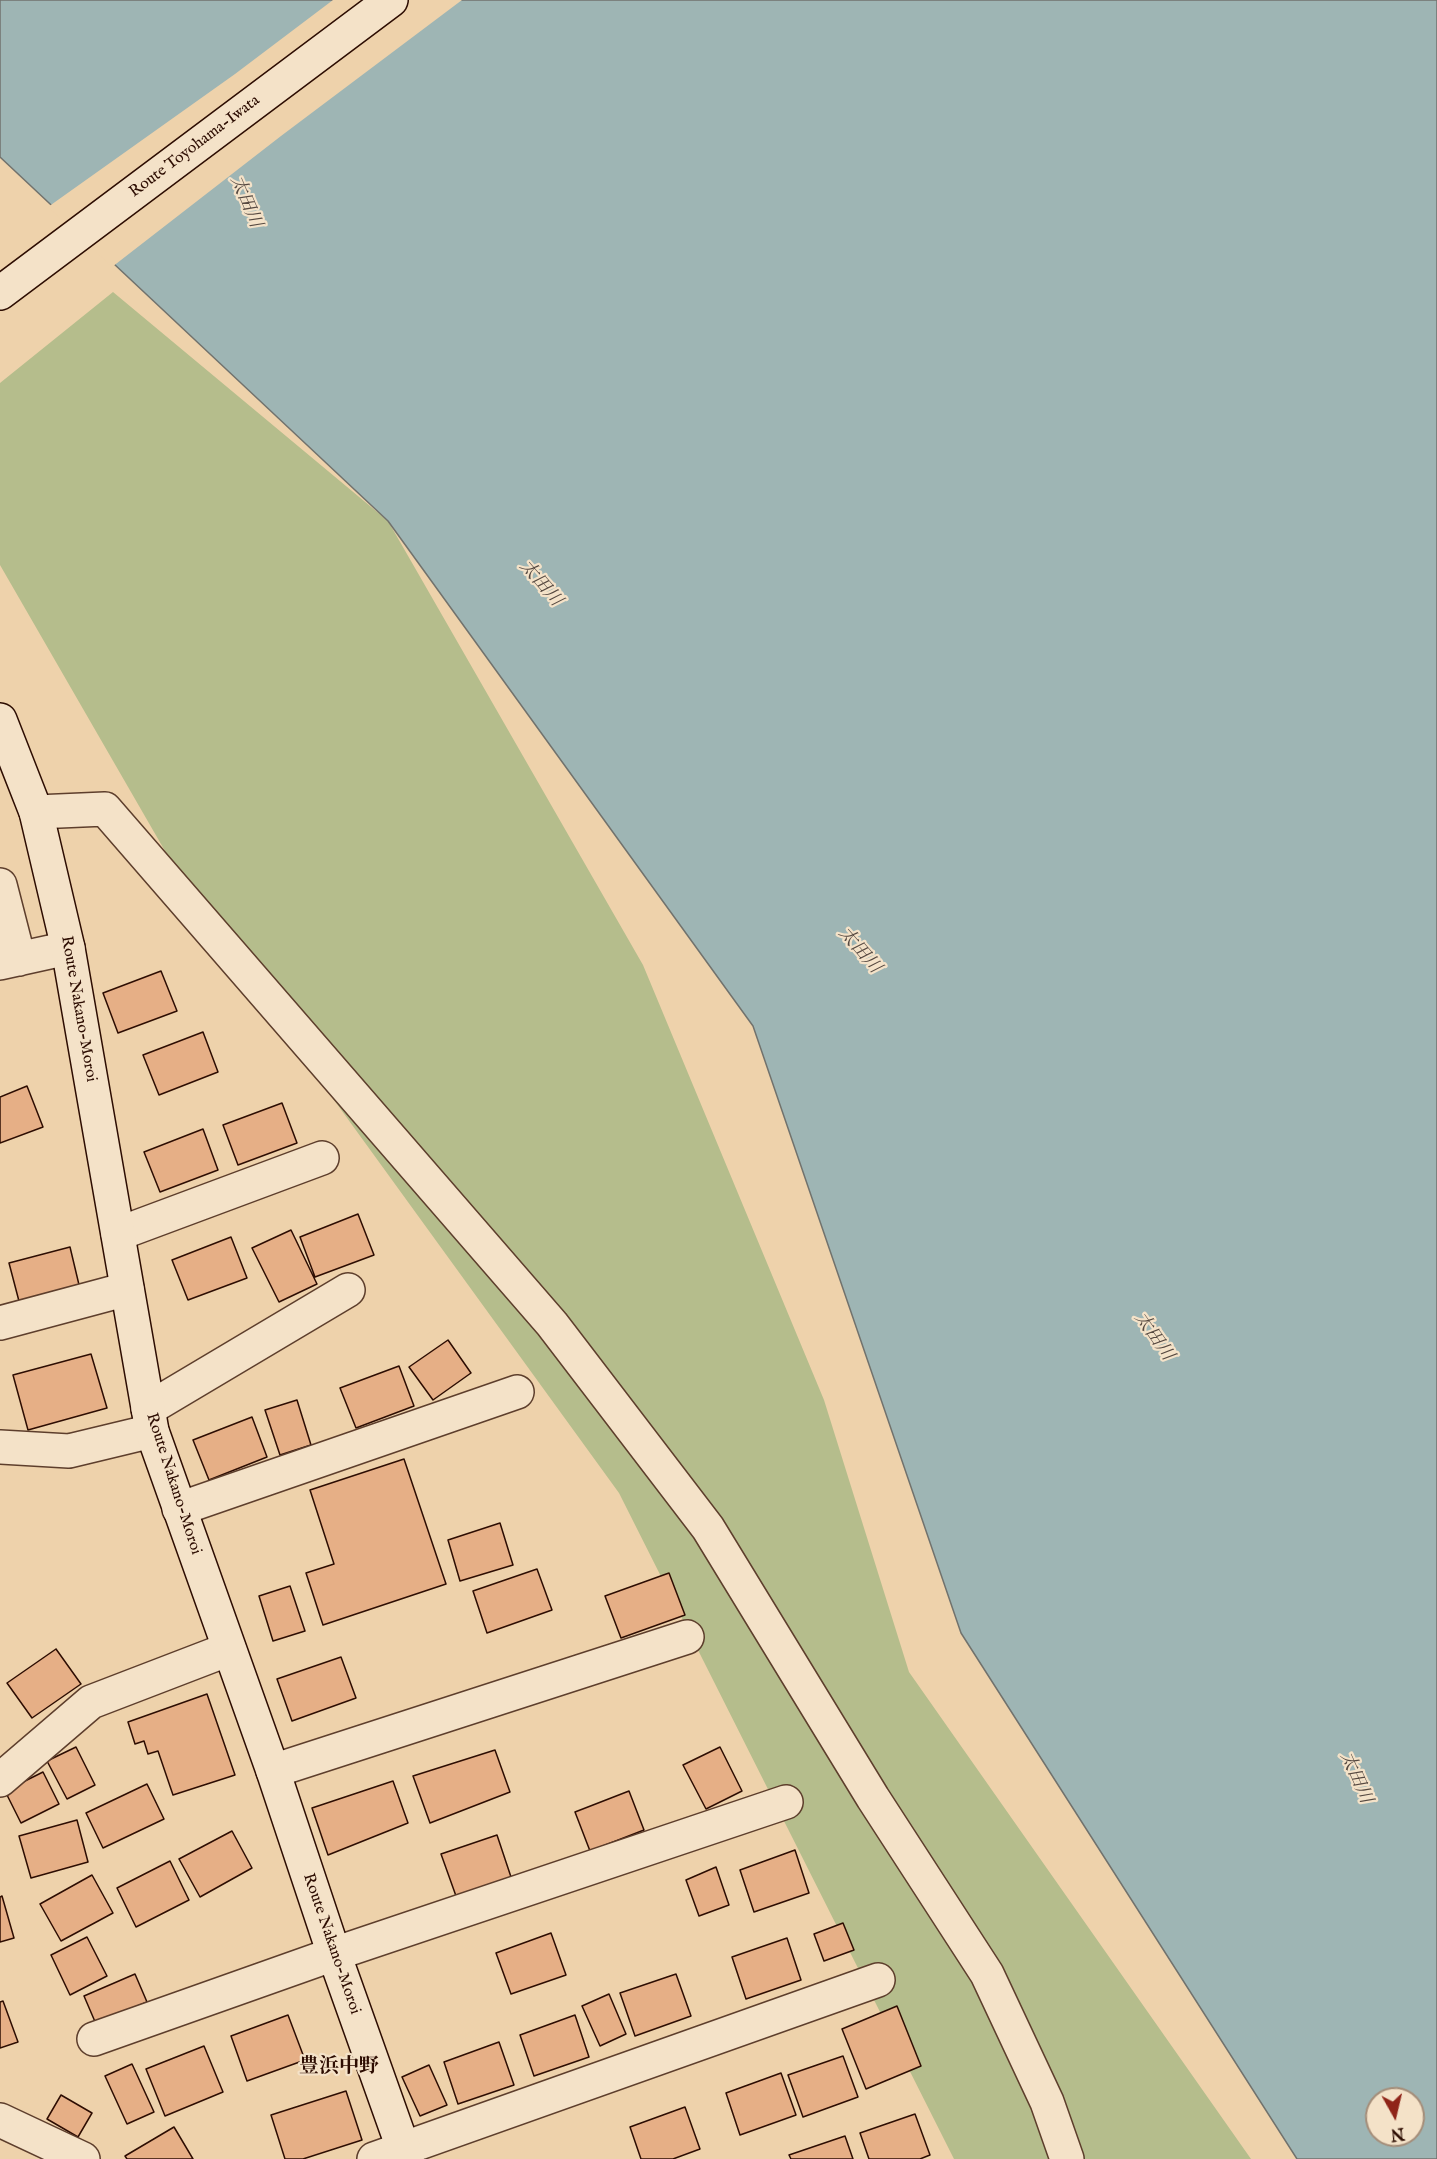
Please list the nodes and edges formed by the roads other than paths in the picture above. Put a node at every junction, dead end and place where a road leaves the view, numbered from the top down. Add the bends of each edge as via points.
1 (391, 0) edge
2 (0, 293) edge
3 (0, 720) edge
4 (36, 812) junction
5 (0, 885) edge
6 (68, 948) junction
7 (9, 961) edge
8 (322, 1158) dead end
9 (118, 1234) junction
10 (128, 1289) junction
11 (348, 1290) dead end
12 (0, 1323) edge
13 (517, 1392) dead end
14 (150, 1420) junction
15 (0, 1448) edge
16 (179, 1509) junction
17 (687, 1637) dead end
18 (229, 1649) junction
19 (273, 1771) junction
20 (0, 1780) edge
21 (786, 1802) dead end
22 (334, 1954) junction
23 (878, 1980) dead end
24 (94, 2039) dead end
25 (0, 2120) edge
26 (395, 2156) edge
27 (83, 2159) edge
28 (1067, 2159) edge

1 - 2 street, Route Toyohama-Iwata
3 - 4 street, Route Nakano-Moroi
4 - 6 street, Route Nakano-Moroi
4 - 28 street via 105,809 559,1333 708,1528 987,1974 1047,2102
5 - 7 street
6 - 7 street
6 - 9 street, Route Nakano-Moroi
8 - 9 street
9 - 10 street, Route Nakano-Moroi
10 - 12 street
10 - 14 street, Route Nakano-Moroi
11 - 14 street
13 - 16 street
14 - 15 street via 69,1450
14 - 16 street, Route Nakano-Moroi
16 - 18 street, Route Nakano-Moroi
17 - 19 street
18 - 19 street, Route Nakano-Moroi
18 - 20 street via 91,1702
19 - 22 street, Route Nakano-Moroi
21 - 22 street
22 - 24 street
22 - 26 street, Route Nakano-Moroi
23 - 26 street
25 - 27 street

